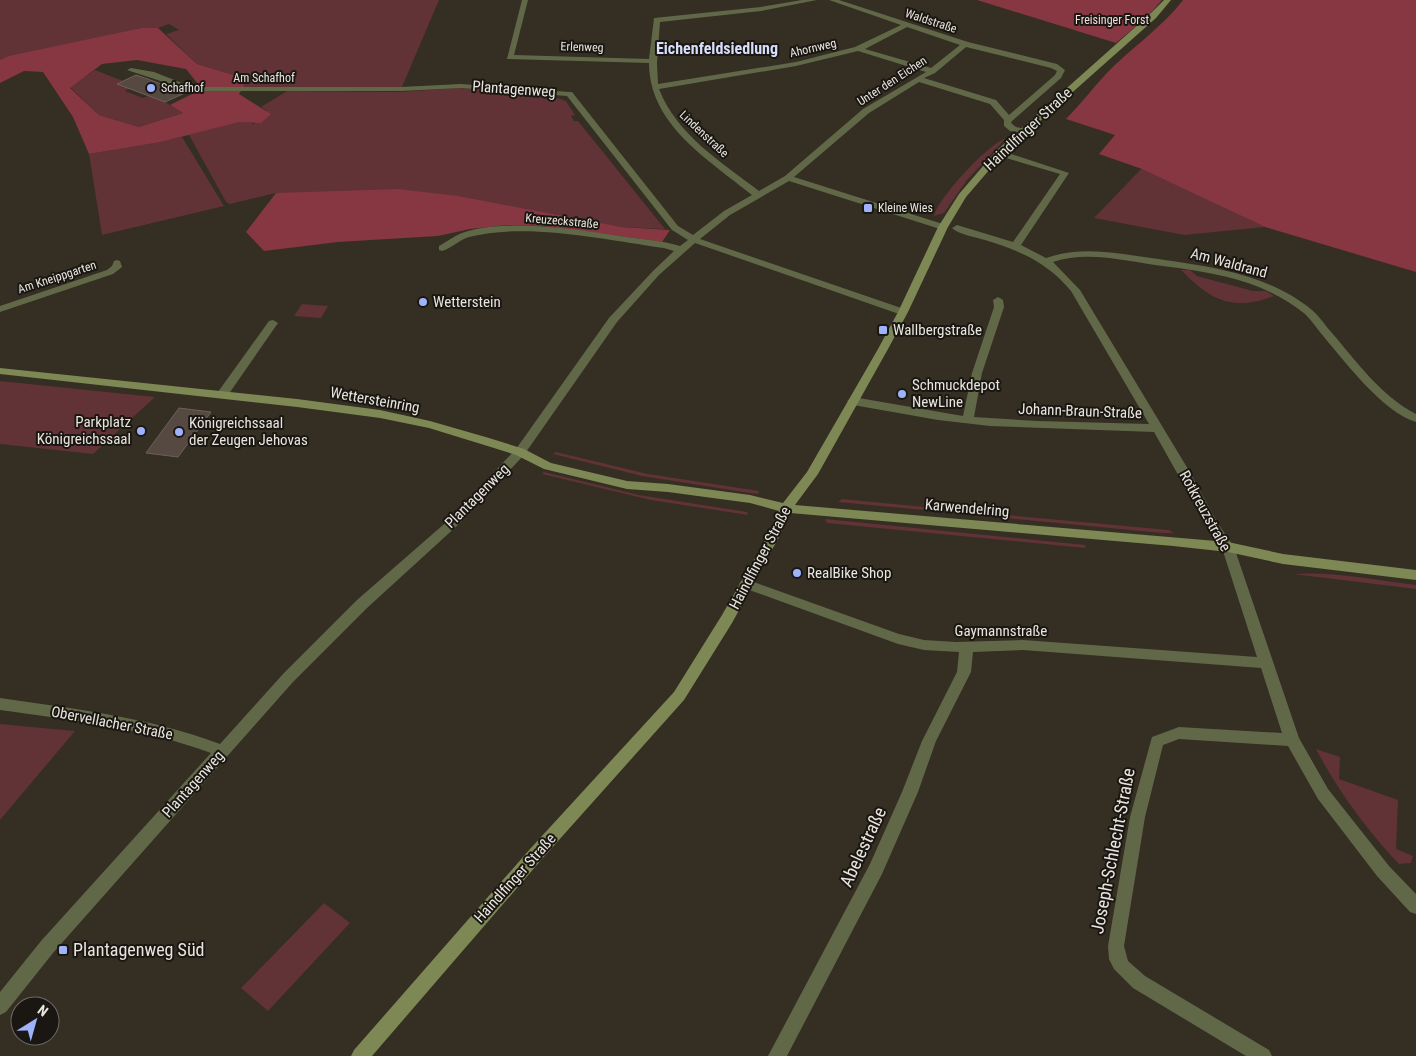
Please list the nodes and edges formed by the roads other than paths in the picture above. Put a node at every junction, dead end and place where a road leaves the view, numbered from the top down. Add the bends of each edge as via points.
1 (525, 0) edge
2 (814, 0) edge
3 (832, 0) edge
4 (1168, 0) edge
5 (906, 25) junction
6 (965, 44) junction
7 (858, 49) junction
8 (654, 60) junction
9 (131, 70) dead end
10 (932, 71) junction
11 (918, 79) junction
12 (654, 87) junction
13 (401, 89) joint
14 (1008, 120) junction
15 (1023, 132) junction
16 (999, 153) junction
17 (788, 178) junction
18 (757, 194) junction
19 (943, 227) junction
20 (957, 228) dead end
21 (694, 240) junction
22 (1015, 247) junction
23 (442, 248) dead end
24 (681, 250) junction
25 (1046, 261) junction
26 (117, 263) dead end
27 (998, 300) dead end
28 (0, 309) edge
29 (903, 312) junction
30 (273, 323) dead end
31 (0, 371) edge
32 (222, 395) junction
33 (853, 401) junction
34 (1416, 418) edge
35 (968, 420) junction
36 (1158, 428) junction
37 (520, 452) junction
38 (786, 508) junction
39 (1228, 548) junction
40 (1416, 575) edge
41 (746, 584) junction
42 (967, 647) junction
43 (1266, 663) junction
44 (0, 704) edge
45 (1292, 740) junction
46 (222, 751) junction
47 (1412, 897) edge
48 (0, 1006) edge
49 (360, 1056) edge
50 (777, 1056) edge
51 (1263, 1056) edge

1 - 8 street, Erlenweg via 510,57
2 - 8 street, Lindenstraße via 657,20
3 - 5 street, Waldstraße
4 - 15 street, Haindlfinger Straße
5 - 6 street, Waldstraße
5 - 7 street, Ahornweg
6 - 10 street, Unter den Eichen
6 - 14 street via 1061,70
7 - 10 street, Ahornweg
7 - 12 street, Ahornweg via 761,71
8 - 12 street, Lindenstraße
9 - 13 street, Am Schafhof via 191,89
10 - 11 street, Unter den Eichen
11 - 14 street via 986,99 999,107
11 - 17 street, Unter den Eichen via 866,111
12 - 18 street, Lindenstraße via 660,105 680,129
13 - 21 street, Plantagenweg via 461,86 569,94 675,228
14 - 15 street via 1007,124 1013,129
15 - 16 street, Haindlfinger Straße
16 - 19 street, Haindlfinger Straße via 962,196
16 - 22 street via 1065,173
17 - 18 street, Unter den Eichen
17 - 19 street
18 - 21 street, Unter den Eichen
19 - 29 street, Haindlfinger Straße
20 - 22 street, Rotkreuzstraße
21 - 24 street, Plantagenweg
21 - 29 street
22 - 25 street, Rotkreuzstraße
23 - 24 street, Kreuzeckstraße via 465,236 501,230 542,230 665,245
24 - 37 street, Plantagenweg via 613,320
25 - 34 street, Am Waldrand via 1074,254 1117,257 1204,270 1268,288 1309,313 1379,393
25 - 36 street, Rotkreuzstraße via 1075,290
26 - 28 street, Am Kneippgarten via 110,272
27 - 35 street via 999,307 977,373
29 - 33 street, Haindlfinger Straße
30 - 32 street
31 - 32 street, Wettersteinring
32 - 37 street, Wettersteinring via 380,414
33 - 35 street, Johann-Braun-Straße
33 - 38 street, Haindlfinger Straße via 812,474
35 - 36 street, Johann-Braun-Straße via 1018,425
36 - 39 street, Rotkreuzstraße via 1212,526
37 - 38 street, Karwendelring via 548,466 627,485 750,499
37 - 46 street, Plantagenweg via 455,521 362,604 288,678
38 - 39 street, Karwendelring
38 - 41 street, Haindlfinger Straße
39 - 40 street, Karwendelring via 1283,559
39 - 43 street, Rotkreuzstraße
41 - 42 street, Gaymannstraße via 898,639 924,646
41 - 49 street, Haindlfinger Straße via 679,696
42 - 43 street, Gaymannstraße via 1023,645
42 - 50 street, Abelestraße via 964,672 929,741 876,869
43 - 45 street, Rotkreuzstraße
44 - 46 street, Obervellacher Straße via 107,720 185,737
45 - 47 street, Rotkreuzstraße via 1323,794 1357,839
45 - 51 street, Joseph-Schlecht-Straße via 1178,733 1157,741 1129,856 1116,946 1116,958 1124,970 1139,982
46 - 48 street, Plantagenweg via 46,948

